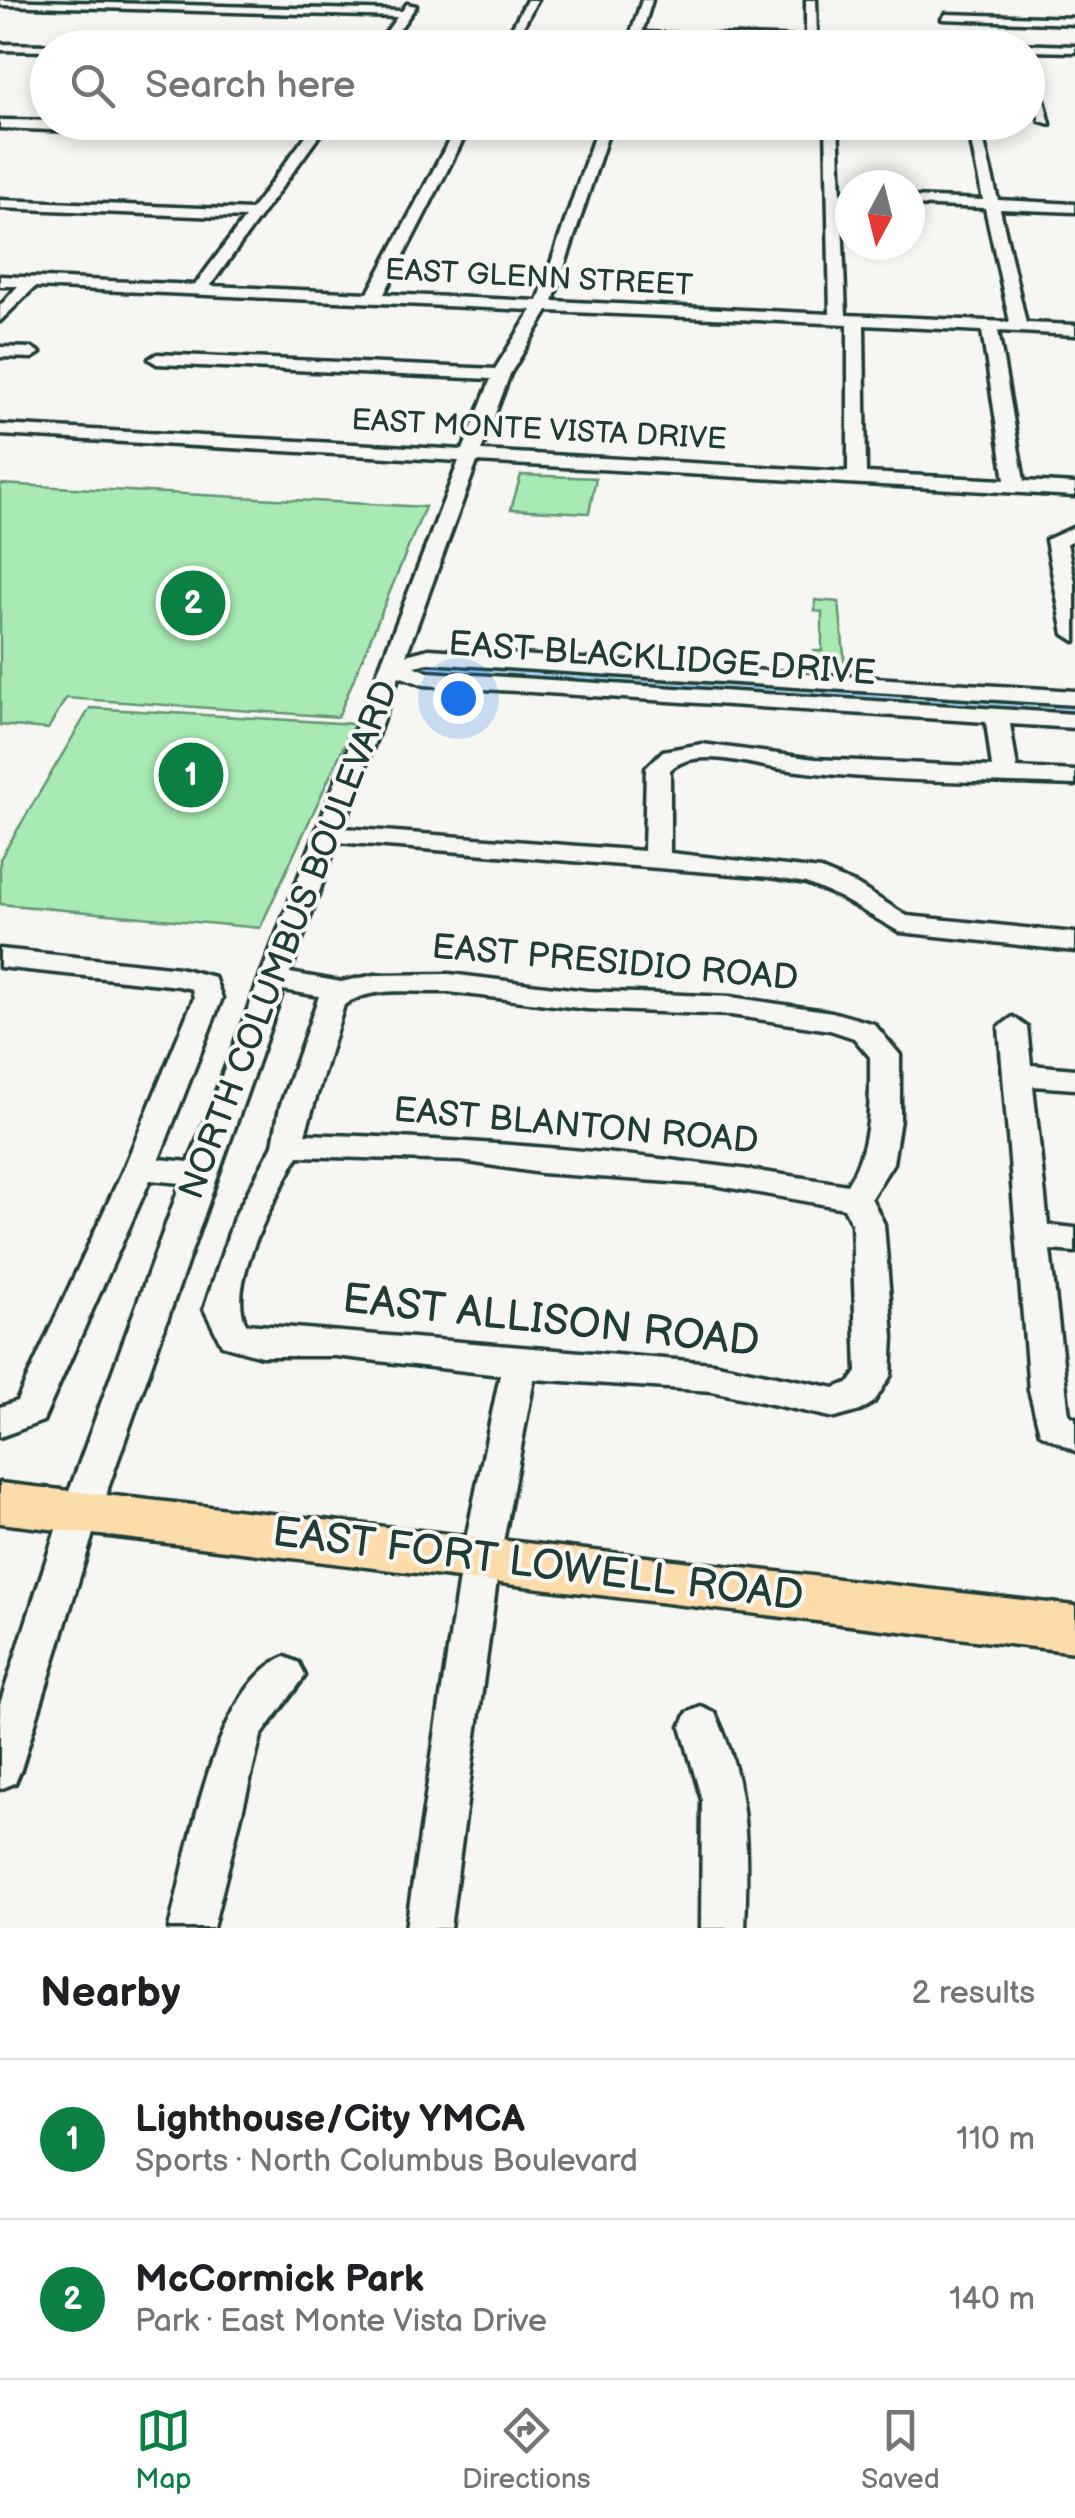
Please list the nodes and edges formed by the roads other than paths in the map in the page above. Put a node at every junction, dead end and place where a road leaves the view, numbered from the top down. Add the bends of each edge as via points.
1 (414, 0) edge
2 (532, 0) edge
3 (648, 0) edge
4 (811, 0) edge
5 (0, 2) edge
6 (944, 2) edge
7 (406, 14) junction
8 (946, 17) junction
9 (1075, 21) edge
10 (394, 30) edge
11 (516, 30) edge
12 (639, 30) edge
13 (812, 30) edge
14 (949, 30) edge
15 (0, 47) edge
16 (30, 48) edge
17 (1045, 48) edge
18 (1075, 49) edge
19 (0, 124) edge
20 (30, 125) edge
21 (310, 140) edge
22 (457, 140) edge
23 (600, 140) edge
24 (835, 140) edge
25 (977, 140) edge
26 (839, 170) edge
27 (925, 202) edge
28 (0, 204) edge
29 (991, 204) junction
30 (1075, 208) edge
31 (256, 214) junction
32 (845, 260) edge
33 (0, 281) edge
34 (31, 282) junction
35 (200, 289) junction
36 (374, 298) junction
37 (544, 306) junction
38 (0, 316) edge
39 (847, 319) junction
40 (989, 326) junction
41 (1019, 328) junction
42 (1075, 330) edge
43 (0, 352) edge
44 (32, 353) dead end
45 (157, 359) dead end
46 (501, 374) junction
47 (0, 430) edge
48 (471, 456) junction
49 (858, 478) junction
50 (1015, 486) junction
51 (1075, 490) edge
52 (1075, 533) edge
53 (1075, 634) edge
54 (392, 665) junction
55 (1075, 698) edge
56 (997, 716) junction
57 (1075, 720) edge
58 (1005, 771) junction
59 (1075, 778) edge
60 (328, 834) junction
61 (657, 858) junction
62 (1075, 942) edge
63 (0, 958) edge
64 (273, 980) junction
65 (343, 991) junction
66 (1013, 1027) dead end
67 (1017, 1074) junction
68 (1075, 1079) edge
69 (288, 1145) junction
70 (140, 1168) junction
71 (200, 1174) junction
72 (855, 1198) junction
73 (1032, 1236) junction
74 (1075, 1240) edge
75 (519, 1364) junction
76 (5, 1421) edge
77 (1075, 1436) edge
78 (0, 1503) edge
79 (81, 1511) junction
80 (482, 1558) junction
81 (1075, 1629) edge
82 (285, 1676) dead end
83 (700, 1727) dead end
84 (0, 1769) edge
85 (191, 1928) edge
86 (428, 1928) edge
87 (723, 1928) edge

1 - 7 street
2 - 11 street
3 - 12 street
4 - 13 street
5 - 7 street
6 - 8 street
7 - 10 street
8 - 9 street
8 - 14 street
15 - 16 street
17 - 18 street
19 - 20 street
21 - 31 street
22 - 36 street
23 - 37 street, NORTH COLUMBUS BOULEVARD
24 - 26 street
25 - 29 street
27 - 29 street
28 - 31 street
29 - 30 street
29 - 41 street
31 - 35 street
32 - 39 street
33 - 34 street, EAST GLENN STREET
34 - 35 street, EAST GLENN STREET
34 - 38 street
35 - 36 street, EAST GLENN STREET
36 - 37 street, EAST GLENN STREET
37 - 39 street, EAST GLENN STREET
37 - 46 street, NORTH COLUMBUS BOULEVARD
39 - 40 street, EAST GLENN STREET
39 - 49 street
40 - 41 street, EAST GLENN STREET
40 - 50 street
41 - 42 street, EAST GLENN STREET
43 - 44 street
45 - 46 street
46 - 48 street, NORTH COLUMBUS BOULEVARD
47 - 48 street, EAST MONTE VISTA DRIVE
48 - 49 street, EAST MONTE VISTA DRIVE
48 - 54 street, NORTH COLUMBUS BOULEVARD
49 - 50 street, EAST MONTE VISTA DRIVE
50 - 51 street, EAST MONTE VISTA DRIVE
52 - 53 street via 1056,540
54 - 55 street, EAST BLACKLIDGE DRIVE via 429,656
54 - 56 street, EAST BLACKLIDGE DRIVE via 424,678
54 - 60 street, NORTH COLUMBUS BOULEVARD
56 - 57 street, EAST BLACKLIDGE DRIVE
56 - 58 street
58 - 59 street
58 - 61 street via 815,766 702,751 671,756 658,768
60 - 61 street
60 - 64 street, NORTH COLUMBUS BOULEVARD
61 - 62 street via 812,876 900,924
63 - 70 street, NORTH COLUMBUS BOULEVARD via 204,983 208,998
64 - 65 street
64 - 71 street, NORTH COLUMBUS BOULEVARD
65 - 69 street via 331,1000
65 - 72 street, EAST PRESIDIO ROAD via 450,983 587,1000 731,1006 850,1025 873,1038 884,1055 877,1163
66 - 67 street
67 - 68 street
67 - 73 street
69 - 72 street, EAST BLANTON ROAD via 462,1150 714,1174
69 - 75 street, EAST ALLISON ROAD via 250,1218 224,1289 221,1309 234,1335
70 - 71 street
70 - 76 street, NORTH COLUMBUS BOULEVARD via 30,1411
71 - 79 street, NORTH COLUMBUS BOULEVARD
72 - 75 street, EAST ALLISON ROAD via 868,1224 876,1337 874,1375 848,1401 712,1377
73 - 74 street
73 - 77 street via 1053,1424
75 - 80 street
78 - 79 main road, EAST FORT LOWELL ROAD
79 - 80 main road, EAST FORT LOWELL ROAD
79 - 84 street, NORTH COLUMBUS BOULEVARD
80 - 81 main road, EAST FORT LOWELL ROAD
80 - 86 street
82 - 85 street via 251,1713 241,1736
83 - 87 street via 725,1800

